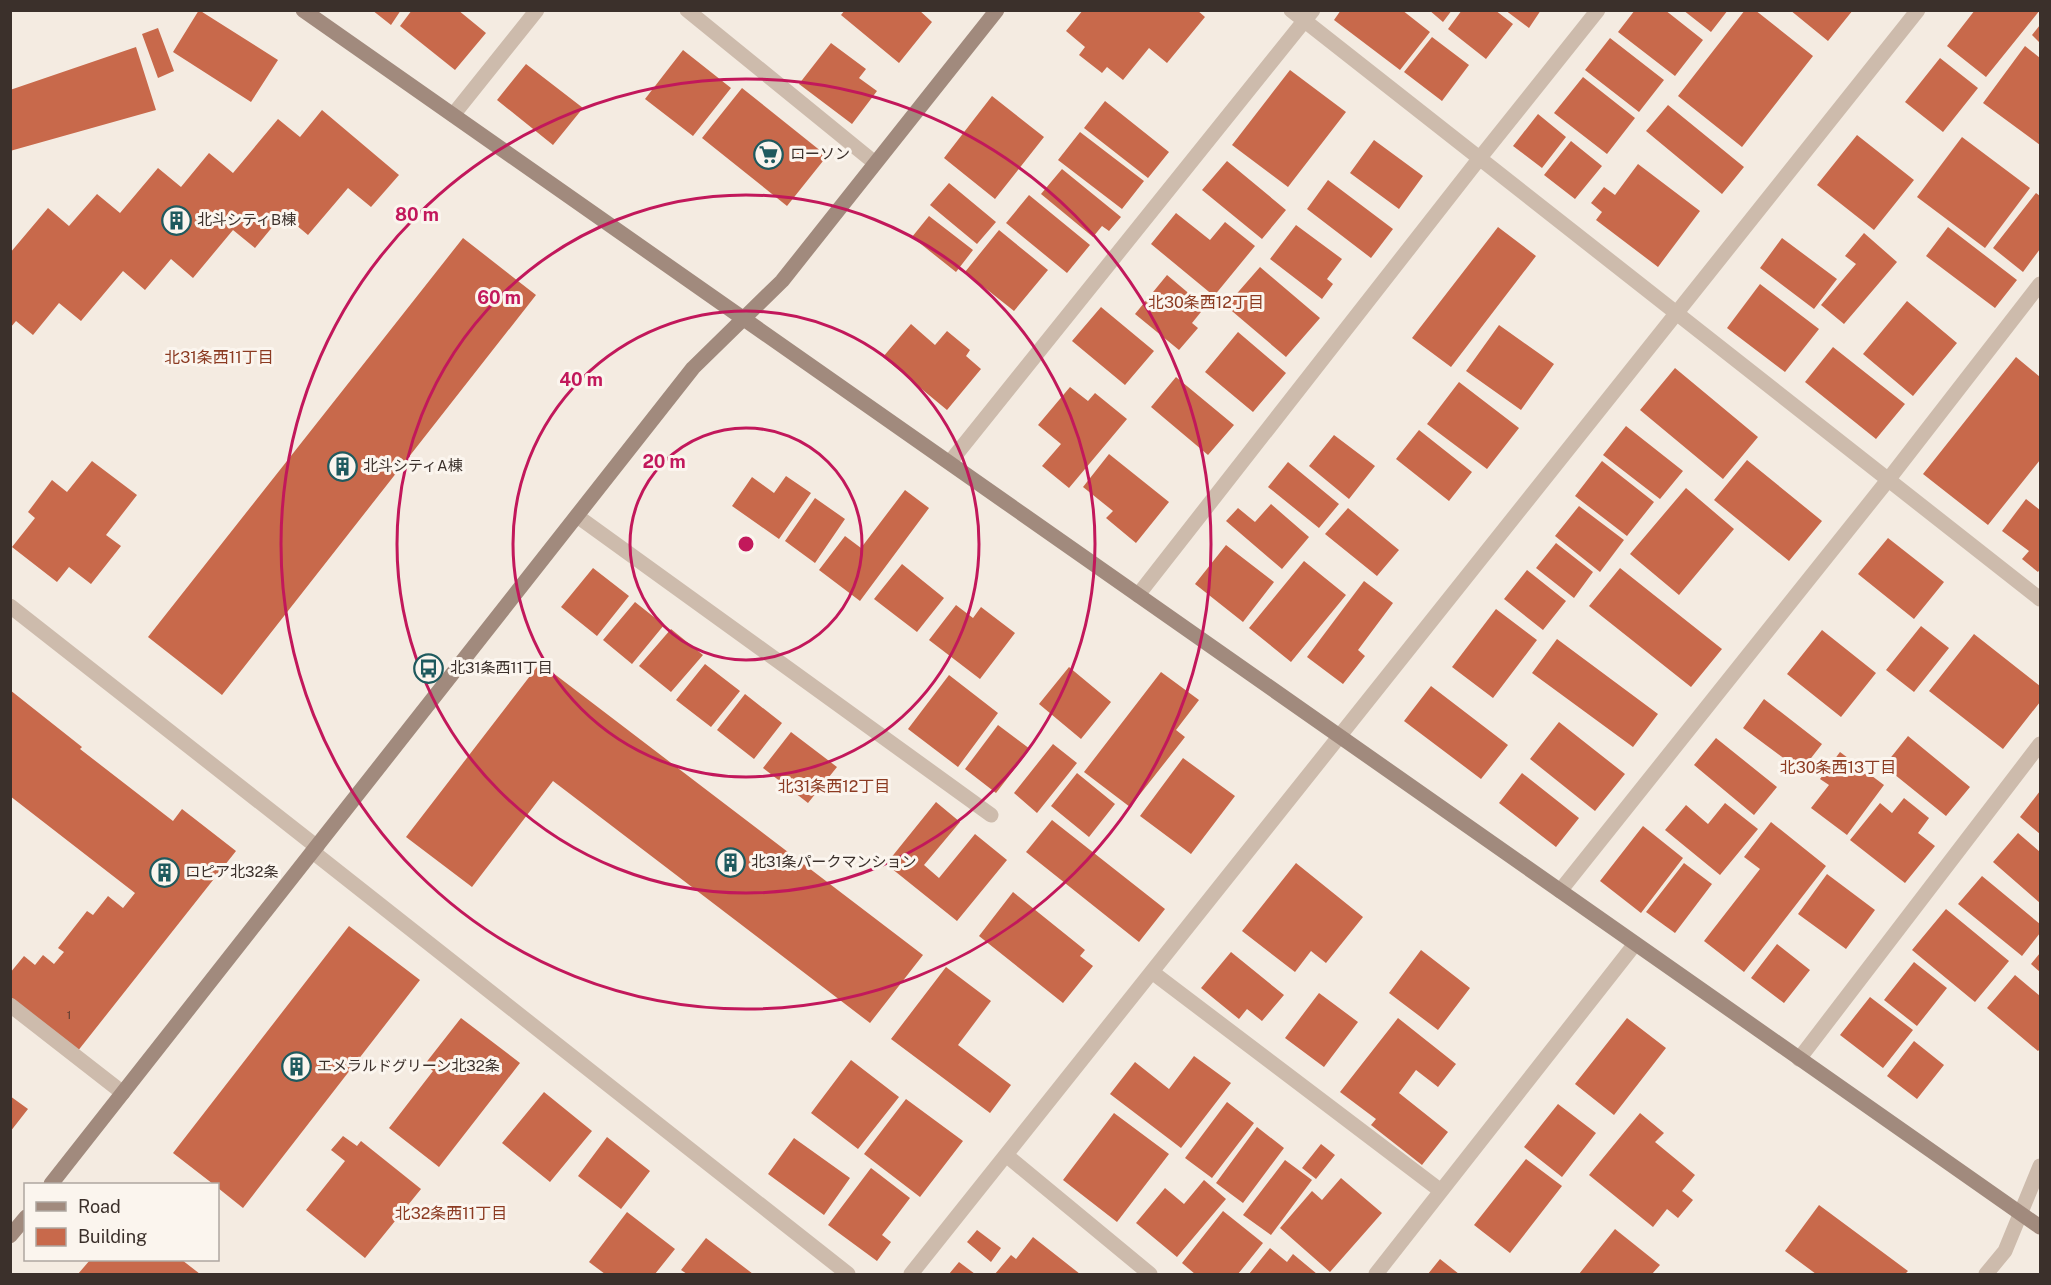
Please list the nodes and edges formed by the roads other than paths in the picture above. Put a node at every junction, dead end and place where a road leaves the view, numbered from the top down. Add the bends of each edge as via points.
1 (303, 10) edge
2 (537, 10) edge
3 (687, 10) edge
4 (997, 10) edge
5 (1291, 10) edge
6 (1598, 10) edge
7 (1918, 10) edge
8 (1309, 16) edge
9 (453, 115) junction
10 (1479, 159) junction
11 (875, 163) junction
12 (2040, 284) edge
13 (1677, 314) junction
14 (744, 317) junction
15 (950, 462) junction
16 (1888, 480) junction
17 (577, 516) junction
18 (1138, 595) junction
19 (2040, 599) edge
20 (10, 606) edge
21 (1339, 737) junction
22 (2040, 744) edge
23 (991, 815) dead end
24 (315, 850) junction
25 (1560, 891) junction
26 (1635, 944) junction
27 (1152, 972) junction
28 (10, 1005) edge
29 (1799, 1059) junction
30 (123, 1093) junction
31 (1006, 1155) junction
32 (2040, 1166) edge
33 (53, 1183) edge
34 (1441, 1191) junction
35 (2021, 1214) junction
36 (24, 1219) edge
37 (2040, 1227) edge
38 (10, 1236) edge
39 (848, 1275) edge
40 (911, 1275) edge
41 (1150, 1275) edge
42 (1376, 1275) edge
43 (1986, 1275) edge

1 - 9 street
2 - 9 street
3 - 11 street
4 - 11 street
5 - 8 street
6 - 10 street
7 - 13 street
8 - 10 street
8 - 15 street
9 - 14 street
10 - 13 street
10 - 18 street
11 - 14 street via 782,281
12 - 16 street
13 - 16 street
13 - 21 street
14 - 15 street
14 - 17 street via 693,368
15 - 18 street
16 - 19 street
16 - 25 street
17 - 23 street
17 - 24 street
18 - 21 street
20 - 24 street
21 - 25 street
21 - 27 street
22 - 29 street
24 - 30 street
24 - 39 street
25 - 26 street
26 - 29 street
26 - 34 street
27 - 31 street
27 - 34 street
28 - 30 street
29 - 35 street
30 - 33 street
31 - 40 street
31 - 41 street
32 - 35 street
34 - 42 street
35 - 37 street
35 - 43 street via 2005,1251
36 - 38 street

